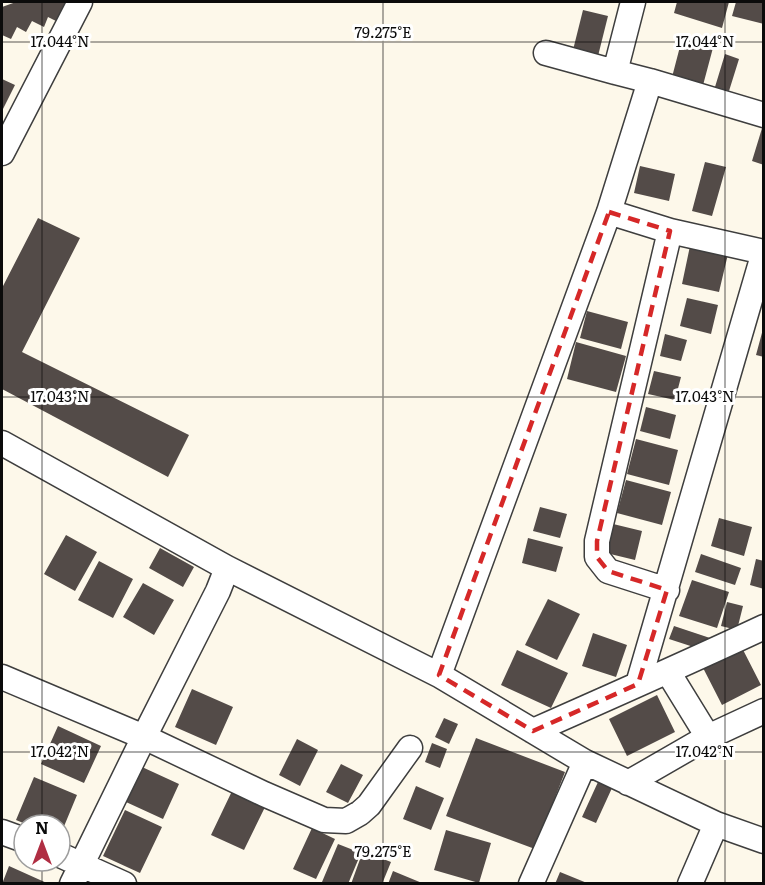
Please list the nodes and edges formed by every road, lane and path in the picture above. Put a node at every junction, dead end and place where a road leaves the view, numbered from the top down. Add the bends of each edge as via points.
1 (80, 2) edge
2 (633, 2) edge
3 (546, 53) dead end
4 (615, 72) junction
5 (650, 81) junction
6 (764, 115) edge
7 (2, 153) edge
8 (609, 212) junction
9 (670, 231) junction
10 (764, 252) edge
11 (2, 443) edge
12 (227, 568) junction
13 (667, 590) junction
14 (764, 627) edge
15 (668, 672) junction
16 (439, 675) junction
17 (2, 677) edge
18 (638, 684) junction
19 (764, 711) edge
20 (532, 731) junction
21 (144, 737) junction
22 (708, 737) junction
23 (410, 748) dead end
24 (585, 762) junction
25 (628, 783) junction
26 (716, 824) junction
27 (764, 841) edge
28 (72, 865) edge
29 (72, 867) edge
30 (124, 884) edge
31 (531, 884) edge
32 (690, 884) edge

1 - 7 street
2 - 4 street
3 - 4 street
4 - 5 street
5 - 6 street
5 - 8 street
8 - 9 street
8 - 16 street
9 - 10 street
9 - 13 street via 597,541 597,557 608,571
10 - 13 street
11 - 12 street
12 - 16 street
12 - 21 street
13 - 18 street
14 - 15 street
15 - 18 street
15 - 22 street
16 - 20 street
17 - 21 street
18 - 20 street
19 - 22 street
20 - 24 street
21 - 23 street via 324,820 346,821 369,805
21 - 28 street
22 - 25 street
24 - 25 street
24 - 31 street
25 - 26 street
26 - 27 street
26 - 32 street
29 - 30 street

